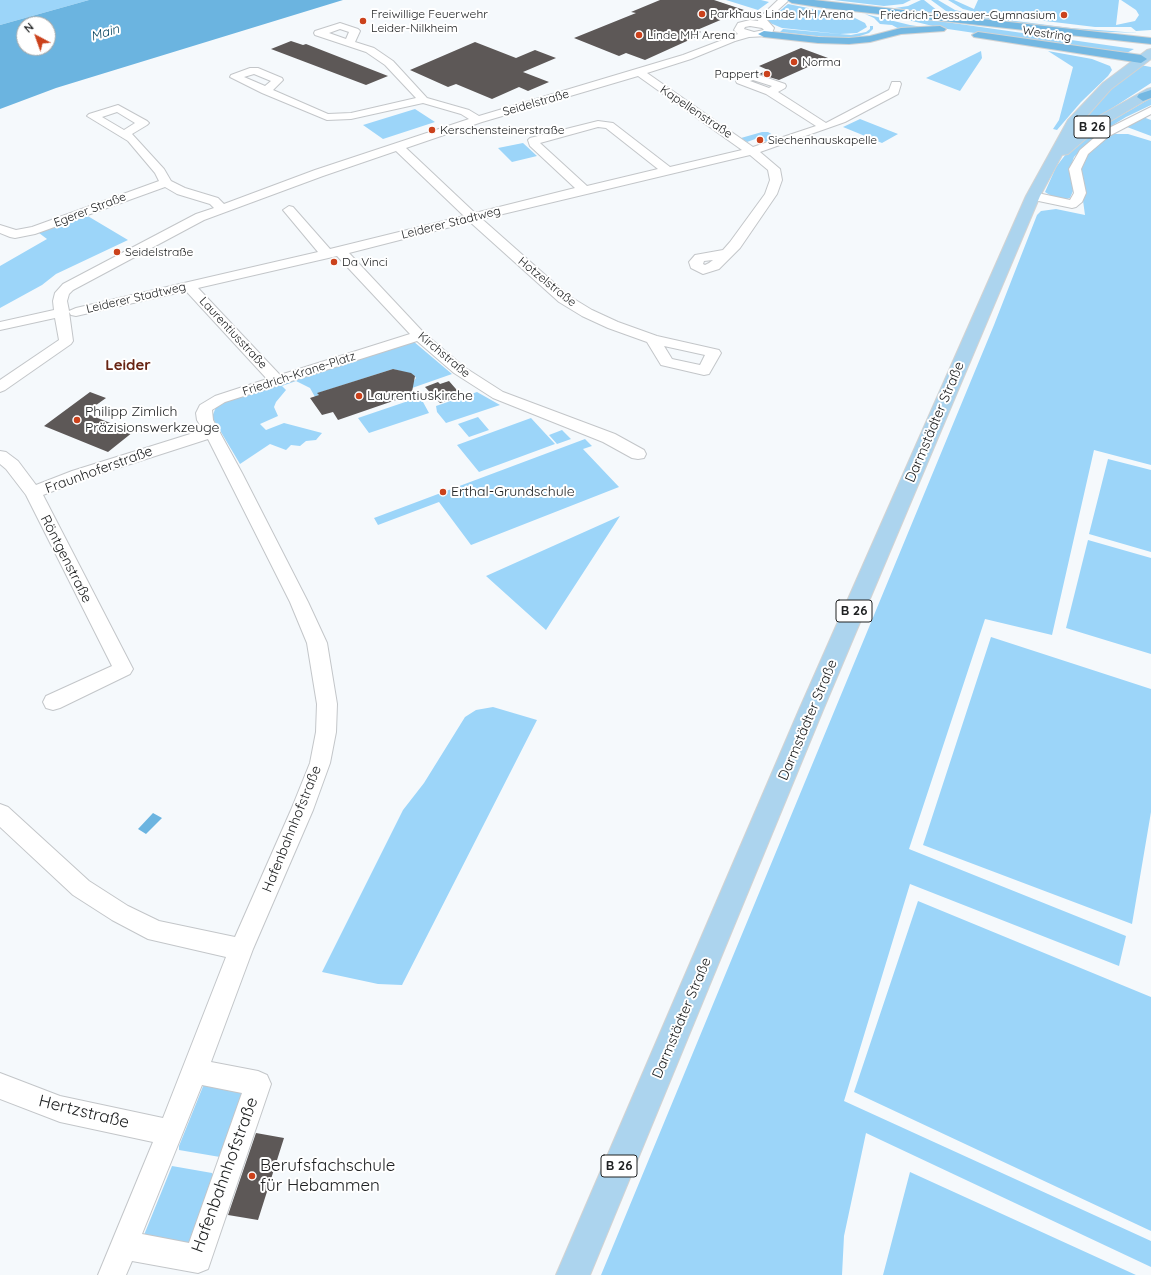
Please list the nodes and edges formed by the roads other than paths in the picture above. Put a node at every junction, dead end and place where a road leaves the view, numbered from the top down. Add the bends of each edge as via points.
1 (784, 0) edge
2 (823, 0) edge
3 (798, 1) edge
4 (913, 3) dead end
5 (935, 5) dead end
6 (834, 6) junction
7 (864, 7) junction
8 (770, 12) junction
9 (896, 12) junction
10 (879, 21) junction
11 (982, 21) junction
12 (750, 23) junction
13 (766, 29) junction
14 (940, 29) junction
15 (954, 31) dead end
16 (744, 32) junction
17 (969, 33) dead end
18 (1151, 33) edge
19 (1100, 38) junction
20 (858, 40) junction
21 (1151, 41) edge
22 (349, 43) dead end
23 (1151, 48) edge
24 (1100, 55) junction
25 (1148, 58) edge
26 (640, 72) junction
27 (1120, 75) junction
28 (896, 84) dead end
29 (266, 90) dead end
30 (770, 92) dead end
31 (1148, 94) edge
32 (423, 100) junction
33 (1151, 110) edge
34 (478, 120) junction
35 (825, 127) junction
36 (125, 134) dead end
37 (398, 147) junction
38 (752, 151) junction
39 (1050, 167) junction
40 (668, 170) junction
41 (166, 183) junction
42 (584, 190) junction
43 (1033, 196) junction
44 (222, 208) junction
45 (289, 210) dead end
46 (473, 218) junction
47 (0, 229) edge
48 (15, 234) junction
49 (0, 244) edge
50 (334, 253) junction
51 (727, 253) dead end
52 (189, 286) junction
53 (67, 313) junction
54 (0, 326) edge
55 (419, 336) junction
56 (653, 339) dead end
57 (276, 380) junction
58 (0, 387) edge
59 (211, 433) junction
60 (638, 454) dead end
61 (0, 456) edge
62 (33, 493) junction
63 (53, 702) dead end
64 (0, 813) edge
65 (241, 950) junction
66 (195, 1071) junction
67 (0, 1086) edge
68 (170, 1133) junction
69 (124, 1245) junction
70 (112, 1275) edge
71 (572, 1275) edge

1 - 8 street
2 - 7 highway, Westring
3 - 6 highway, Westring
4 - 7 highway via 896,7
5 - 11 highway via 957,16
6 - 9 highway, Westring
6 - 10 highway
7 - 9 highway, Westring
8 - 12 street
8 - 13 street via 762,20
9 - 11 highway
9 - 19 highway, Westring
10 - 14 highway
10 - 20 highway via 878,30 874,34
11 - 19 highway
12 - 13 street
12 - 16 street via 741,25
13 - 16 street
13 - 20 highway via 808,39
14 - 15 highway
14 - 20 highway via 901,32
16 - 26 street, Seidelstraße
17 - 24 highway
18 - 19 highway
19 - 21 highway
19 - 23 highway, Westring
22 - 32 street via 380,56
24 - 25 highway
24 - 27 highway via 1115,64 1120,70
25 - 27 main road, Darmstädter Straße
26 - 34 street, Seidelstraße
26 - 38 street, Kapellenstraße
27 - 39 main road, Darmstädter Straße / B 26 via 1073,123
28 - 35 street, Leiderer Stadtweg via 894,92
29 - 32 street via 319,114 334,117 351,116
30 - 35 street
31 - 39 main road, Darmstädter Straße / B 26 via 1092,126 1065,149
32 - 34 street via 465,112
33 - 43 street via 1105,134 1084,152 1075,169 1080,193 1078,200 1072,204
34 - 37 street, Seidelstraße
35 - 38 street, Leiderer Stadtweg
36 - 41 street via 160,172
37 - 44 street, Seidelstraße
37 - 46 street, Hotzelstraße
38 - 40 street, Leiderer Stadtweg
38 - 51 street, Kapellenstraße via 774,169 776,180 771,194
39 - 43 main road, Darmstädter Straße / B 26
40 - 42 street, Leiderer Stadtweg
40 - 42 street via 609,125 598,124 534,140 534,144
41 - 44 street via 181,191 214,201
41 - 48 street, Egerer Straße via 44,228
42 - 46 street, Leiderer Stadtweg
43 - 71 main road, Darmstädter Straße / B 26 via 811,710
44 - 53 street, Seidelstraße via 166,234 73,284 62,293 60,301
45 - 50 street, Kirchstraße
46 - 50 street, Leiderer Stadtweg
46 - 56 street, Hotzelstraße via 564,299 613,325
47 - 48 street
48 - 49 street, Egerer Straße
50 - 52 street, Leiderer Stadtweg
50 - 55 street, Kirchstraße
52 - 53 street, Leiderer Stadtweg
52 - 57 street, Laurentiusstraße
53 - 54 street, Leiderer Stadtweg
53 - 58 street via 66,341 63,345
55 - 57 street, Friedrich-Krane-Platz
55 - 60 street, Kirchstraße via 459,370 498,395 609,438
57 - 59 street, Friedrich-Krane-Platz via 220,399 205,408 205,420
59 - 62 street, Fraunhoferstraße via 78,475
59 - 65 street, Hafenbahnhofstraße via 256,516 317,643 327,704 326,732 317,770
61 - 62 street, Röntgenstraße via 12,465
62 - 63 street, Röntgenstraße via 122,669
64 - 65 street via 81,888 120,913 156,930
65 - 66 street, Hafenbahnhofstraße
66 - 68 street, Hafenbahnhofstraße
66 - 69 street, Hafenbahnhofstraße via 258,1084 198,1259
67 - 68 street, Hertzstraße via 60,1109
68 - 69 street, Hafenbahnhofstraße
69 - 70 street, Hafenbahnhofstraße

